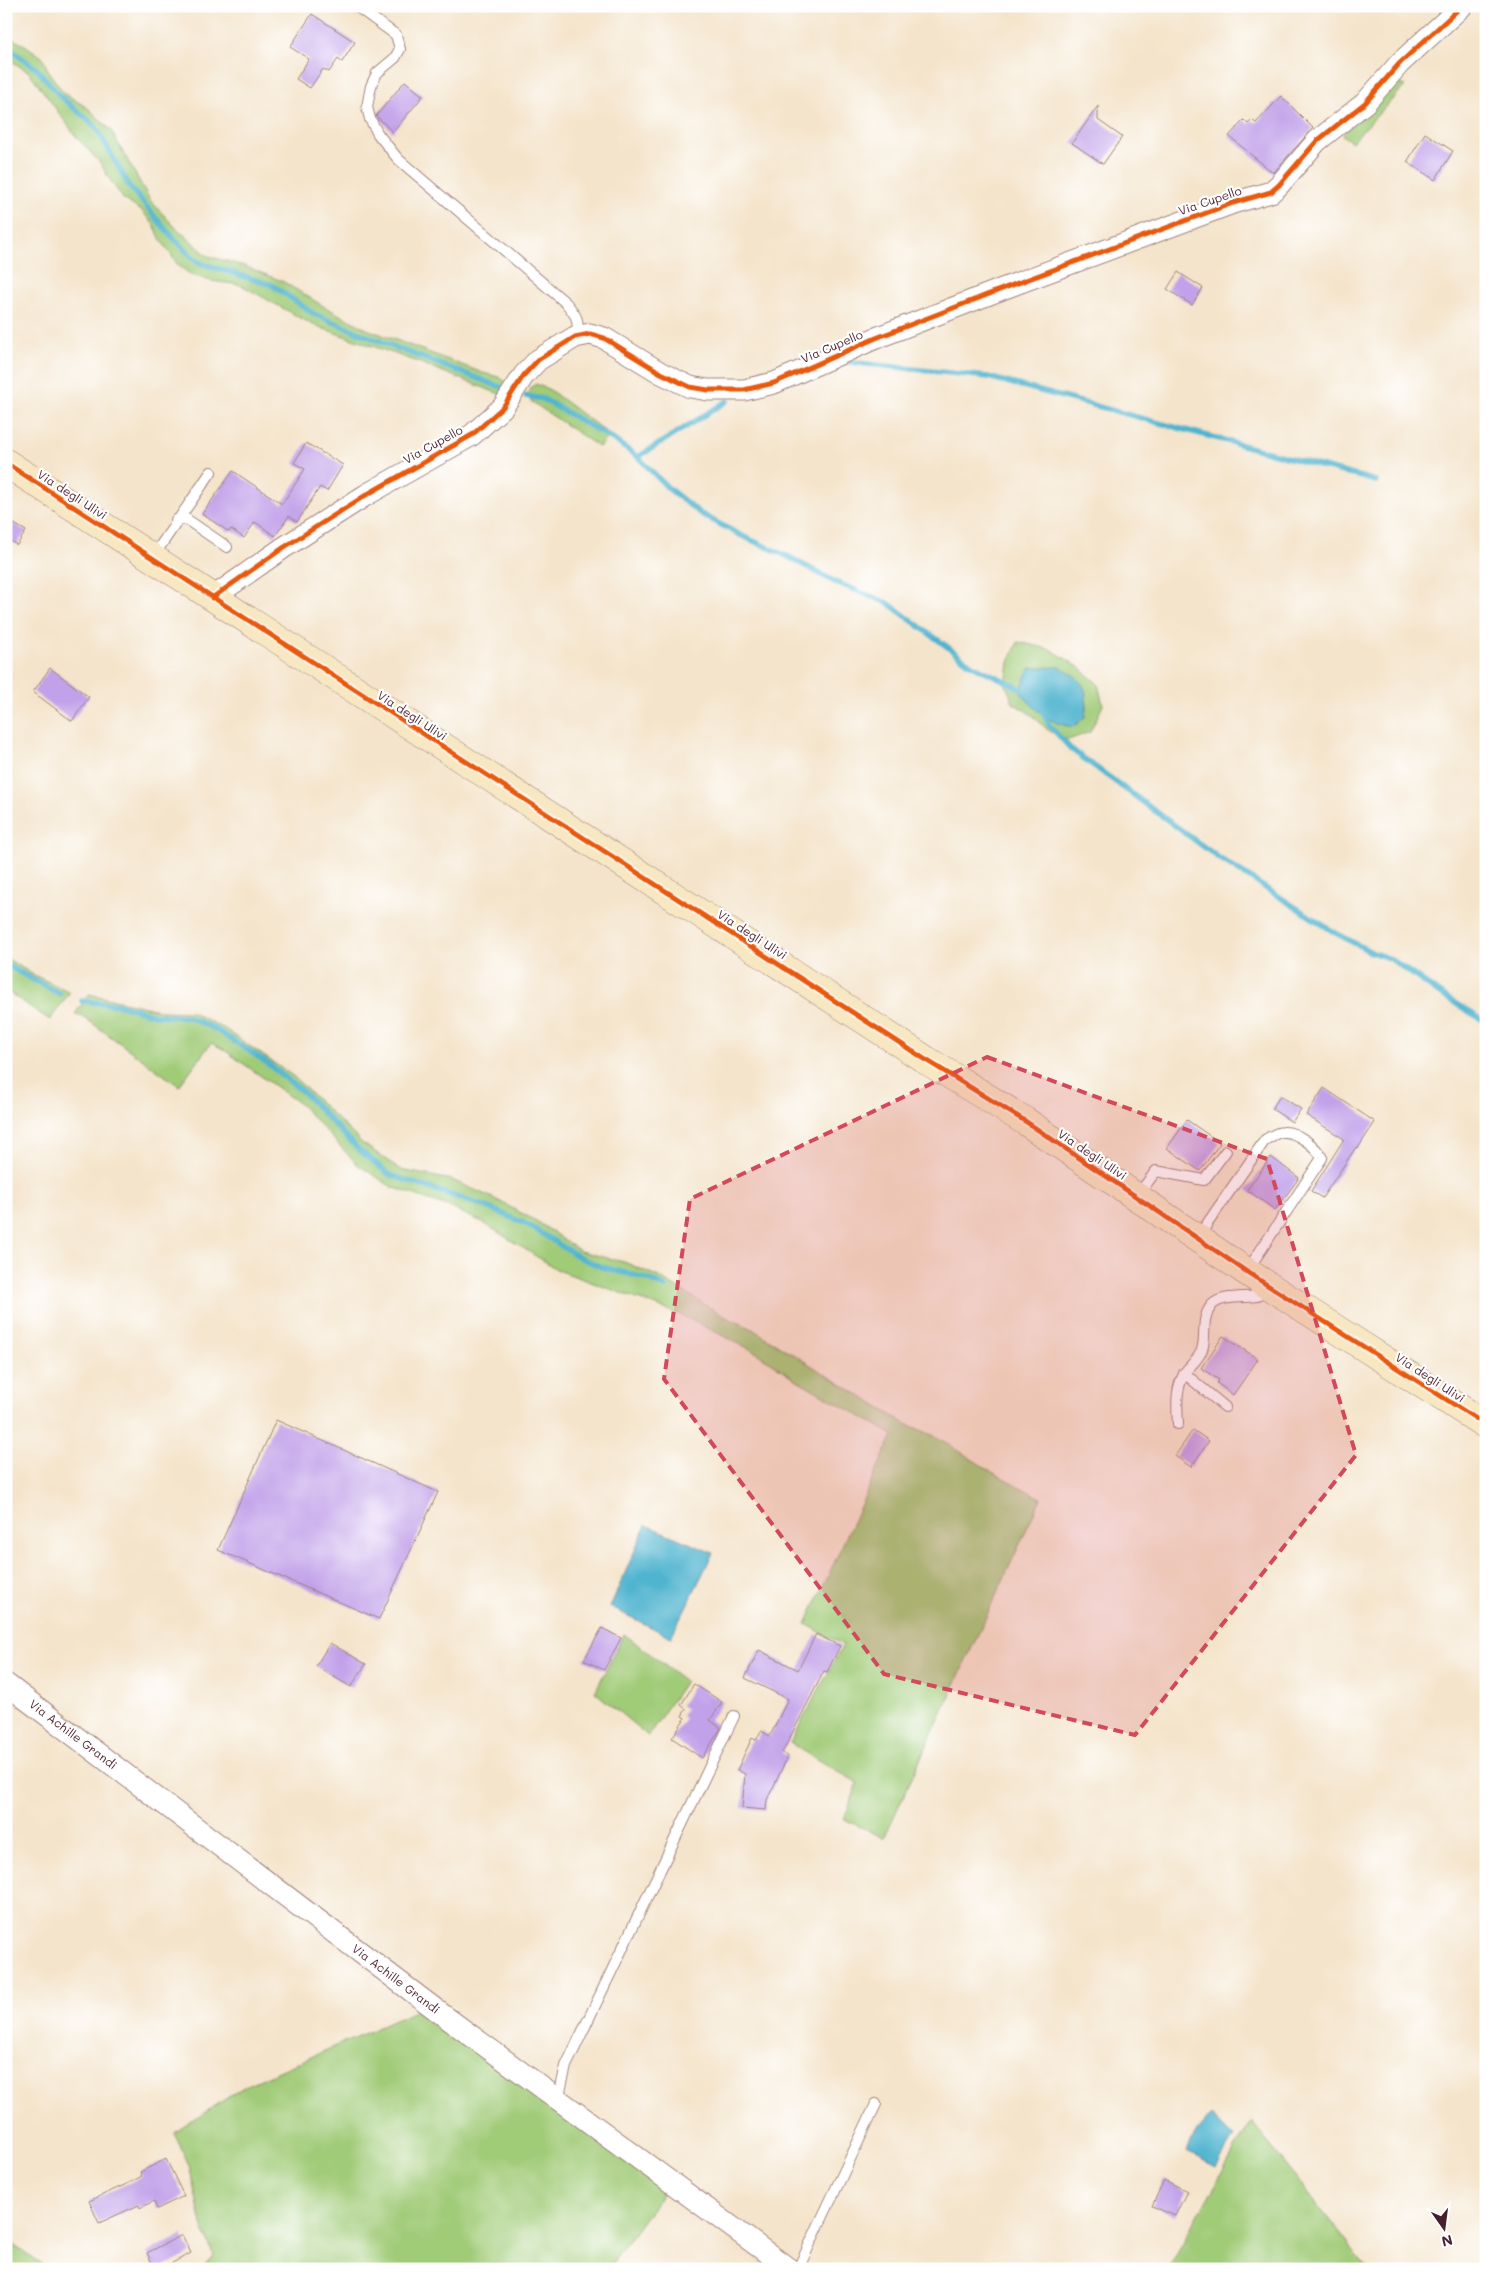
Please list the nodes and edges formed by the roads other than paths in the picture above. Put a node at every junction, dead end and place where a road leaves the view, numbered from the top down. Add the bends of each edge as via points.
1 (356, 6) edge
2 (1462, 6) edge
3 (575, 337) junction
4 (6, 464) edge
5 (211, 472) dead end
6 (176, 520) junction
7 (227, 547) dead end
8 (151, 559) junction
9 (212, 598) junction
10 (1226, 1151) dead end
11 (1136, 1197) junction
12 (1197, 1238) junction
13 (1256, 1278) junction
14 (1184, 1373) junction
15 (1225, 1407) dead end
16 (1178, 1424) dead end
17 (1486, 1425) edge
18 (6, 1684) edge
19 (734, 1716) dead end
20 (558, 2100) junction
21 (876, 2104) dead end
22 (789, 2269) edge
23 (798, 2269) edge

1 - 3 lane via 396,35 400,49 395,58 377,73 371,86 367,107 378,134 398,159 566,303 578,321
2 - 3 street, Via Cupello via 1400,63 1365,103 1317,141 1271,192 1233,203 1010,286 876,338 774,383 725,391 690,387 604,338 590,334
3 - 9 street, Via Cupello via 538,360 503,407 472,435 366,495
4 - 8 street, Via degli Ulivi
5 - 6 lane
6 - 7 lane via 186,519
6 - 8 lane
8 - 9 street, Via degli Ulivi
9 - 11 street, Via degli Ulivi via 1025,1121
10 - 11 lane via 1204,1180 1156,1170
11 - 12 street, Via degli Ulivi
12 - 13 street, Via degli Ulivi
12 - 13 lane via 1265,1140 1282,1132 1292,1132 1319,1151 1322,1158
13 - 14 lane via 1257,1296 1224,1299 1213,1304 1203,1325 1201,1352
13 - 17 street, Via degli Ulivi
14 - 15 lane
14 - 16 lane via 1179,1384
18 - 20 street, Via Achille Grandi
19 - 20 lane via 566,2066
20 - 22 street, Via Achille Grandi
21 - 23 lane

